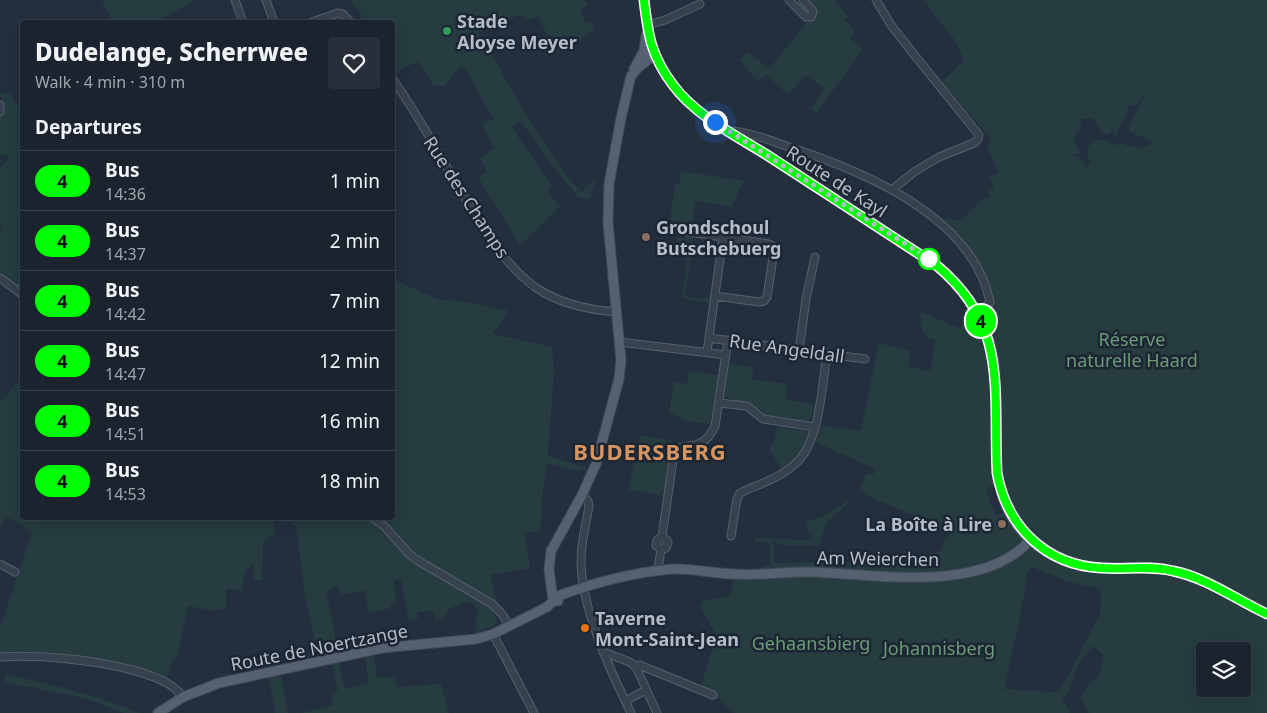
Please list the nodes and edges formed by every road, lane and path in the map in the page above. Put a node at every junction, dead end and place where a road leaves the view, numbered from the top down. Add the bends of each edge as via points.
1 (235, 0) edge
2 (266, 0) edge
3 (644, 0) edge
4 (789, 0) edge
5 (803, 0) edge
6 (876, 0) edge
7 (700, 4) dead end
8 (242, 20) edge
9 (273, 20) edge
10 (318, 20) edge
11 (348, 20) edge
12 (647, 25) junction
13 (643, 52) junction
14 (653, 52) junction
15 (631, 76) junction
16 (395, 83) edge
17 (0, 105) edge
18 (0, 112) edge
19 (730, 132) junction
20 (893, 189) junction
21 (680, 231) dead end
22 (723, 237) junction
23 (816, 257) dead end
24 (0, 278) edge
25 (20, 293) edge
26 (715, 296) junction
27 (617, 312) junction
28 (978, 313) junction
29 (709, 338) junction
30 (728, 340) junction
31 (620, 342) junction
32 (799, 350) junction
33 (707, 352) junction
34 (826, 354) junction
35 (726, 355) junction
36 (865, 359) dead end
37 (719, 403) junction
38 (816, 427) junction
39 (582, 496) junction
40 (376, 520) edge
41 (731, 536) dead end
42 (1030, 540) junction
43 (0, 564) edge
44 (658, 570) junction
45 (15, 572) dead end
46 (584, 588) junction
47 (553, 599) junction
48 (1267, 614) edge
49 (509, 626) junction
50 (492, 634) junction
51 (603, 652) junction
52 (0, 657) edge
53 (636, 667) junction
54 (646, 690) junction
55 (713, 695) dead end
56 (183, 697) junction
57 (625, 702) junction
58 (158, 713) edge
59 (534, 713) edge
60 (631, 713) edge
61 (657, 713) edge

1 - 8 street
2 - 9 street
3 - 12 main road, Route de Kayl
4 - 5 street via 806,17 811,16 813,11
6 - 20 street via 912,52 979,135 974,143 939,157
7 - 12 street
10 - 11 street via 338,13
12 - 13 main road
12 - 14 main road, Route de Kayl
13 - 14 main road
13 - 15 main road
14 - 15 main road
14 - 19 main road, Route de Kayl via 684,98
15 - 27 main road via 609,184 608,223
16 - 27 street, Rue des Champs via 490,240 515,270 556,299 598,311
17 - 18 street
19 - 20 street via 743,132 810,154
19 - 28 main road, Route de Kayl via 936,265 954,281
20 - 28 street via 950,233 973,259 990,302
21 - 22 street
22 - 26 street
22 - 26 street via 769,244 774,251 764,301
23 - 32 street
24 - 25 street
26 - 29 street
27 - 31 main road
28 - 42 main road, Route de Kayl via 993,356 999,484 1012,517
29 - 30 street, Rue Angeldall
29 - 33 street
30 - 32 street, Rue Angeldall
30 - 35 street
31 - 33 street, Rue Angeldall
31 - 39 main road via 619,379 598,456
32 - 34 street, Rue Angeldall
33 - 35 street, Rue Angeldall
34 - 36 street, Rue Angeldall
34 - 38 street
35 - 37 street
37 - 38 street via 747,406 763,418
37 - 44 street via 711,436 693,447 681,446 674,453 662,537 656,542 661,549
38 - 41 street via 807,449 796,463 784,473 740,493
39 - 46 street via 589,506 581,559
39 - 47 main road via 551,551 549,569
40 - 49 street via 417,560 492,604
42 - 44 main road, Am Weierchen via 1015,555 1002,562 940,577
42 - 48 main road, Route de Kayl via 1058,558 1083,566 1174,571
43 - 45 street
44 - 46 main road
46 - 47 main road, Route de Noertzange via 565,600
46 - 51 street
47 - 49 main road, Route de Noertzange via 547,607
49 - 50 main road, Route de Noertzange
50 - 56 main road, Route de Noertzange via 458,642 382,648 259,673 219,683
50 - 59 street
51 - 53 street
51 - 57 street
52 - 56 street via 28,656 116,666 160,679
53 - 54 street
53 - 55 street via 639,665
54 - 57 street
54 - 61 street
56 - 58 main road, Route de Noertzange
57 - 60 street

